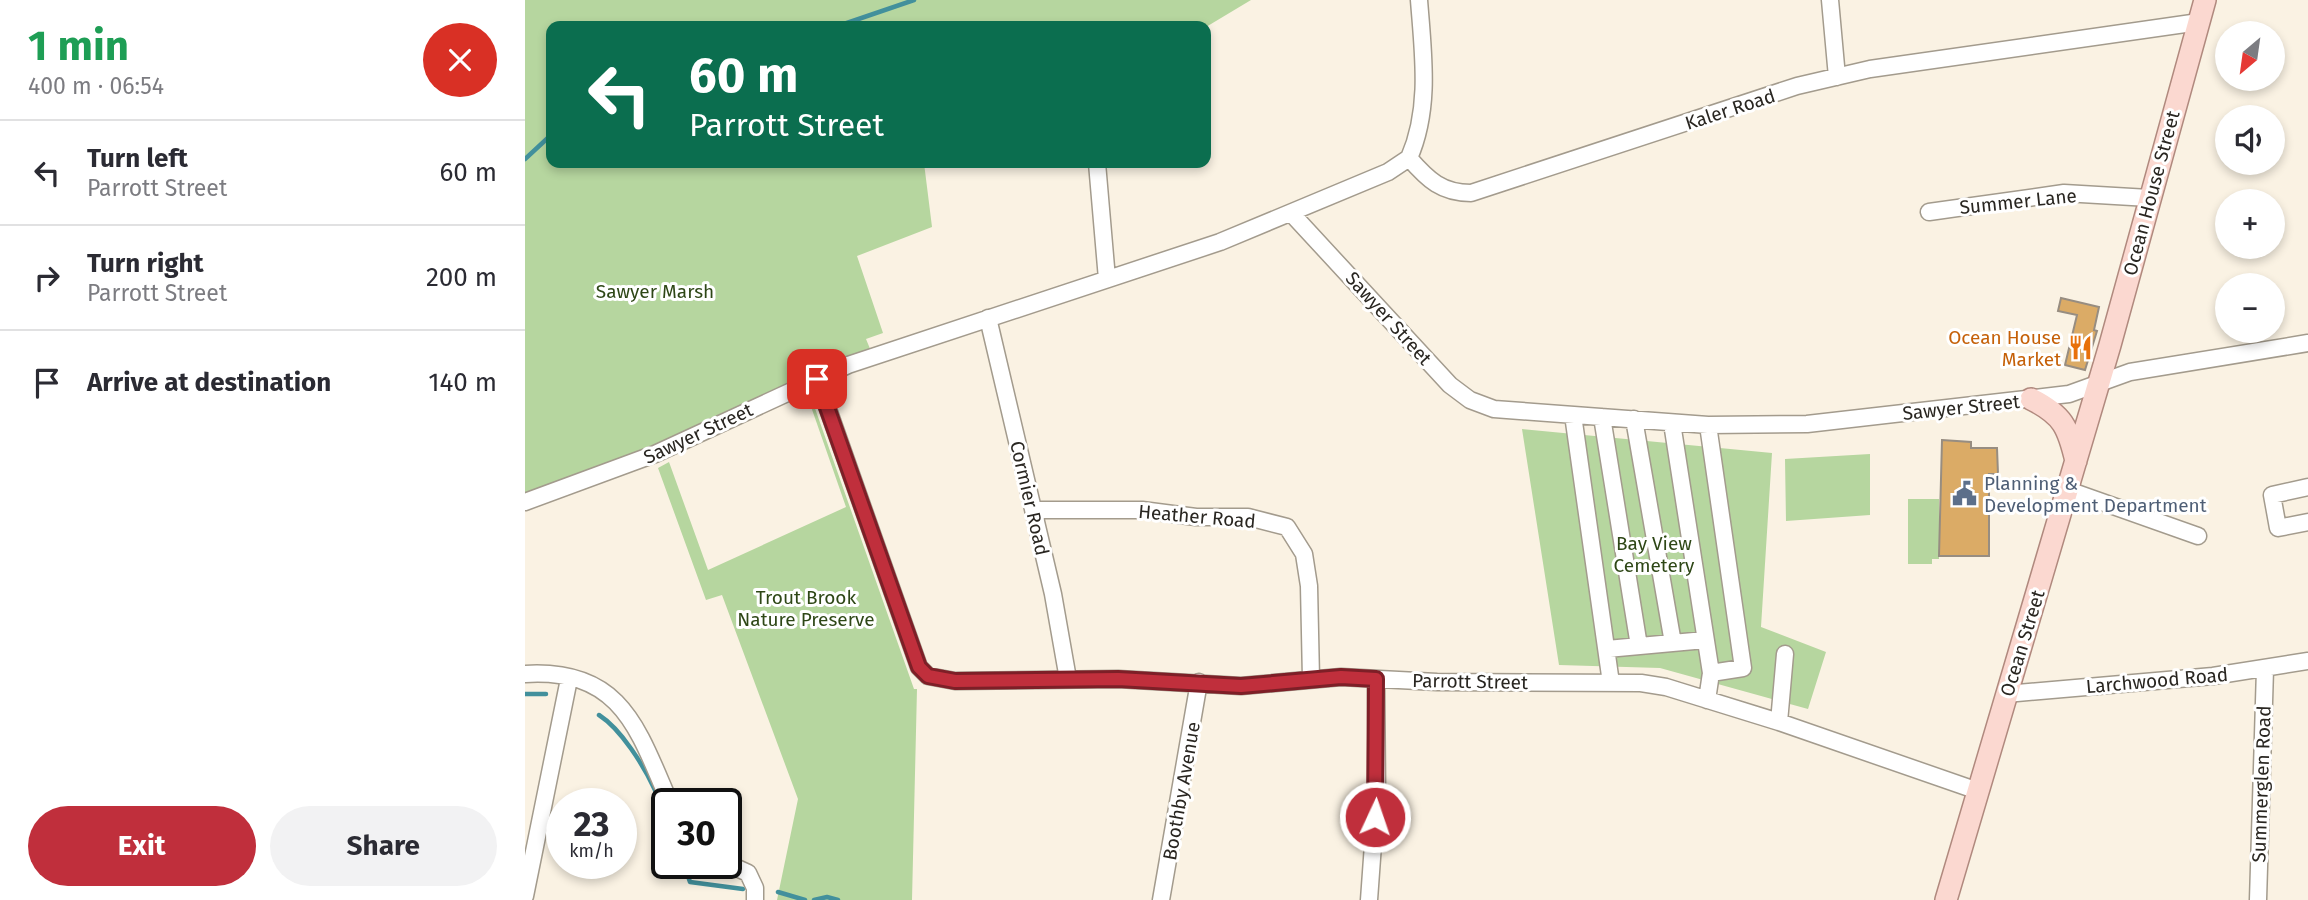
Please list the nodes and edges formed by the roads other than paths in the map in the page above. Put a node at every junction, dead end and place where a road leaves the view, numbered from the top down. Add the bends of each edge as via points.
1 (1419, 0) edge
2 (1830, 0) edge
3 (2205, 0) edge
4 (2199, 22) junction
5 (1837, 77) junction
6 (1409, 158) junction
7 (1097, 168) edge
8 (2149, 198) junction
9 (1929, 212) dead end
10 (1292, 214) junction
11 (1107, 279) junction
12 (988, 318) junction
13 (2308, 343) edge
14 (817, 379) junction
15 (2097, 386) junction
16 (2031, 399) junction
17 (1573, 415) junction
18 (1602, 417) junction
19 (1634, 419) junction
20 (1672, 422) junction
21 (1709, 425) junction
22 (2076, 462) junction
23 (2308, 487) edge
24 (2067, 490) junction
25 (525, 502) edge
26 (1033, 510) junction
27 (2308, 522) edge
28 (2198, 536) dead end
29 (1705, 640) junction
30 (1673, 643) junction
31 (1639, 646) junction
32 (1607, 649) junction
33 (1785, 654) dead end
34 (2308, 661) edge
35 (2265, 669) junction
36 (1711, 673) junction
37 (525, 674) edge
38 (569, 679) junction
39 (1068, 679) junction
40 (1311, 679) junction
41 (1376, 679) junction
42 (1199, 682) junction
43 (1611, 683) junction
44 (2006, 694) junction
45 (1707, 700) junction
46 (1779, 722) junction
47 (664, 788) edge
48 (1978, 791) junction
49 (742, 870) edge
50 (525, 896) edge
51 (755, 900) edge
52 (1161, 900) edge
53 (1369, 900) edge
54 (1946, 900) edge
55 (2258, 900) edge

1 - 6 street via 1424,105
2 - 5 street
3 - 4 main road, Ocean House Street
4 - 5 street, Kaler Road
4 - 8 main road, Ocean House Street
5 - 6 street, Kaler Road via 1797,86 1471,193 1451,193 1437,186
6 - 10 street via 1388,172
7 - 11 street
8 - 9 street, Summer Lane via 2064,193
8 - 15 main road, Ocean House Street
10 - 11 street, Sawyer Street
10 - 17 street, Sawyer Street via 1459,393 1482,406
11 - 12 street, Sawyer Street
12 - 14 street, Sawyer Street
12 - 26 street, Cormier Road
13 - 15 street, Sawyer Street via 2130,372
14 - 25 street, Sawyer Street via 655,454
14 - 39 street, Parrott Street via 919,667 928,676 955,681
15 - 16 street, Sawyer Street
15 - 22 main road, Ocean Street
16 - 21 street, Sawyer Street via 1807,424
16 - 22 main road via 2062,420
17 - 18 street, Sawyer Street
17 - 32 street
18 - 19 street, Sawyer Street
18 - 31 street
19 - 20 street, Sawyer Street
19 - 30 street
20 - 21 street, Sawyer Street
20 - 29 street
21 - 36 street via 1743,668
22 - 24 main road, Ocean Street
23 - 27 street via 2271,495 2278,528
24 - 28 street
24 - 44 main road, Ocean Street
26 - 39 street, Cormier Road
26 - 40 street, Heather Road via 1142,510 1248,517 1287,527 1304,554
29 - 30 street
29 - 36 street
30 - 31 street
31 - 32 street
32 - 43 street
33 - 46 street
34 - 35 street, Larchwood Road
35 - 44 street, Larchwood Road
35 - 55 street, Summerglen Road
36 - 45 street
37 - 38 street
38 - 47 street via 596,687 619,703 643,738
38 - 50 street
39 - 42 street, Parrott Street
40 - 41 street, Parrott Street
40 - 42 street, Parrott Street via 1241,686
41 - 43 street, Parrott Street
41 - 53 street via 1377,789
42 - 52 street, Boothby Avenue
43 - 45 street, Parrott Street via 1666,687
44 - 48 main road, Ocean Street
45 - 46 street, Parrott Street
46 - 48 street, Parrott Street
48 - 54 main road, Ocean Street
49 - 51 street via 755,888

